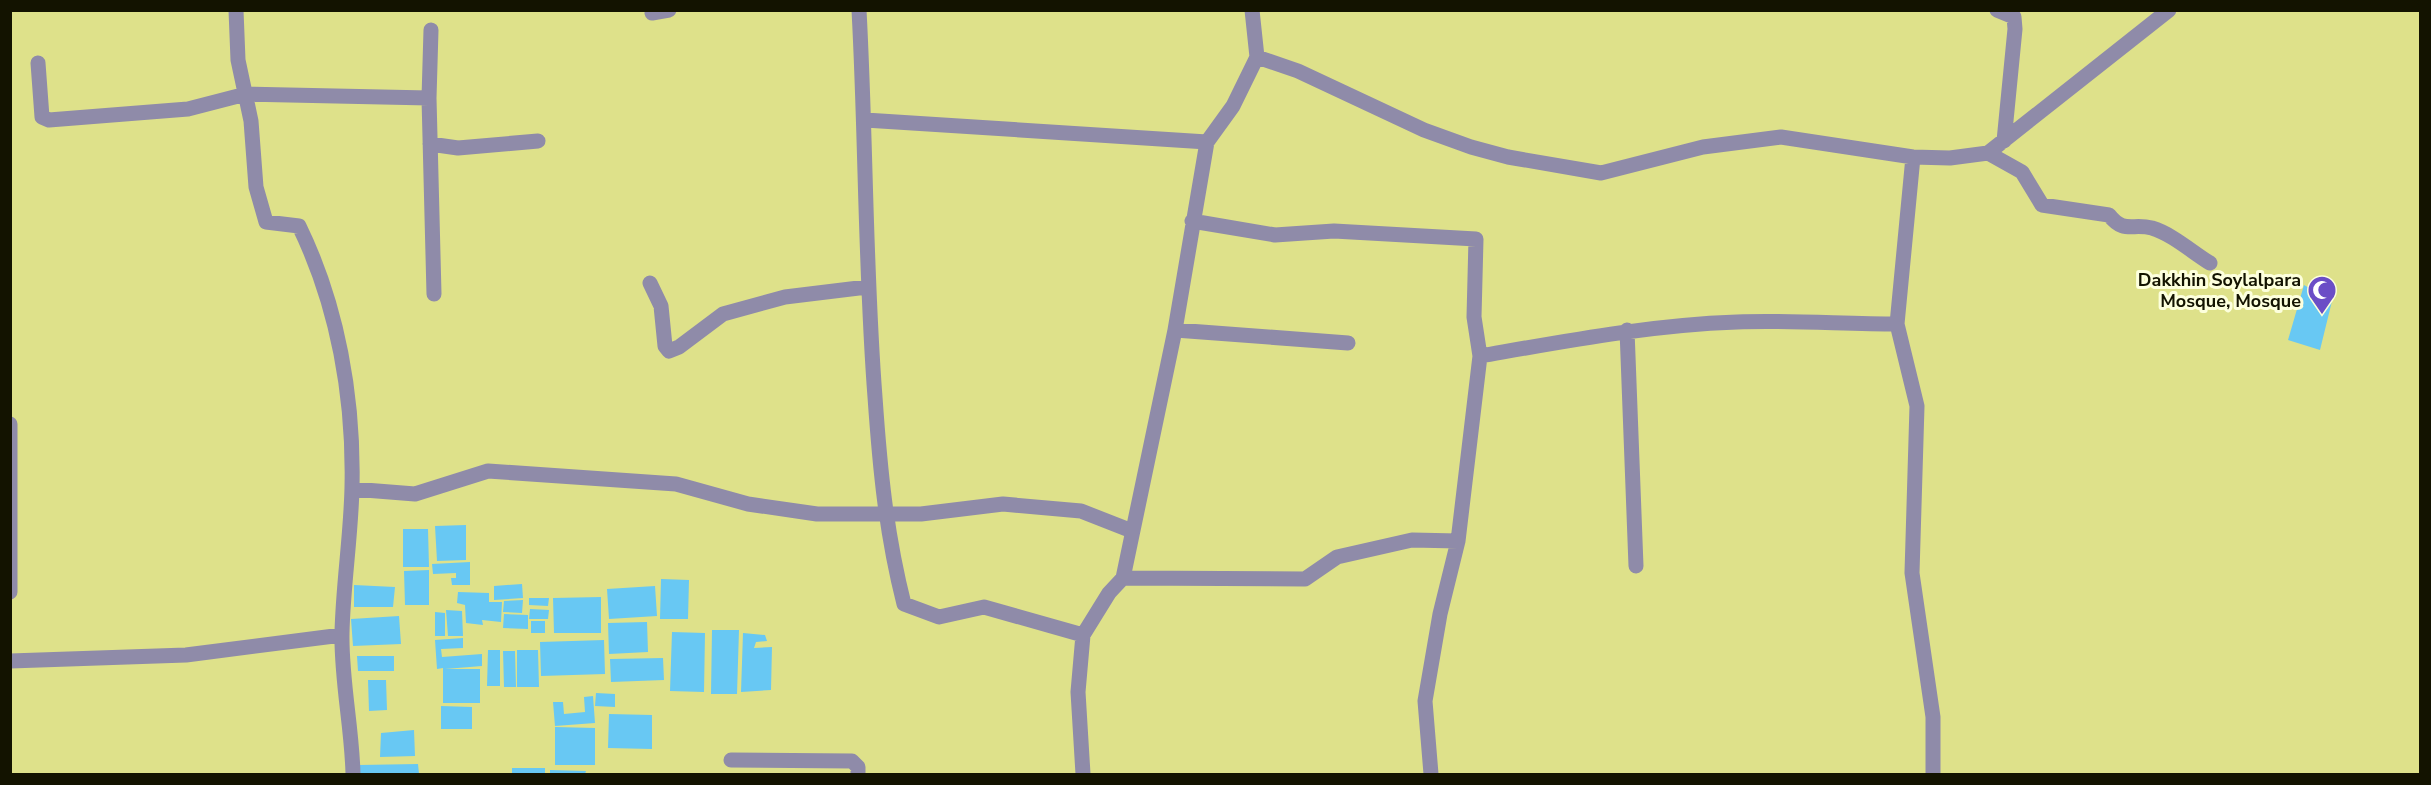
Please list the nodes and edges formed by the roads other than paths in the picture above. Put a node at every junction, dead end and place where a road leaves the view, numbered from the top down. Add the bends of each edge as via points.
1 (236, 10) edge
2 (669, 10) edge
3 (859, 10) edge
4 (1252, 10) edge
5 (1997, 10) edge
6 (2169, 10) edge
7 (652, 13) dead end
8 (431, 30) dead end
9 (1257, 57) junction
10 (38, 63) dead end
11 (246, 94) junction
12 (429, 98) junction
13 (865, 120) junction
14 (538, 141) dead end
15 (1207, 141) junction
16 (2004, 141) junction
17 (430, 144) junction
18 (1988, 153) junction
19 (1914, 157) junction
20 (1192, 221) junction
21 (2210, 263) dead end
22 (650, 283) dead end
23 (867, 287) junction
24 (434, 294) dead end
25 (1897, 324) junction
26 (1175, 330) junction
27 (1627, 330) junction
28 (1348, 343) dead end
29 (1480, 356) junction
30 (10, 424) edge
31 (352, 489) junction
32 (884, 513) junction
33 (1132, 531) junction
34 (1458, 541) junction
35 (1636, 567) dead end
36 (1123, 578) junction
37 (10, 592) edge
38 (342, 635) junction
39 (1083, 635) junction
40 (10, 661) edge
41 (731, 760) dead end
42 (353, 774) edge
43 (858, 774) edge
44 (1083, 774) edge
45 (1431, 774) edge
46 (1933, 774) edge

1 - 11 street via 238,60
2 - 7 street
3 - 13 street
4 - 9 street
5 - 16 street via 2014,17 2015,29
6 - 16 street
8 - 12 street
9 - 15 street via 1233,106
9 - 19 street via 1298,70 1424,130 1471,147 1601,173 1703,147 1781,137
10 - 11 street via 42,117 49,120 188,109
11 - 12 street
11 - 31 street via 256,187 266,222 299,225 331,309 352,438
12 - 17 street
13 - 15 street
13 - 23 street
14 - 17 street via 458,148
15 - 20 street
16 - 18 street
17 - 24 street
18 - 19 street
18 - 21 street via 2022,172 2042,205 2109,215 2124,227 2152,228
19 - 25 street
20 - 26 street
20 - 29 street via 1275,235 1334,231 1476,240 1474,317
22 - 23 street via 661,306 665,346 669,351 723,314 785,297
23 - 32 street
25 - 27 street via 1738,322
25 - 46 street via 1917,406 1912,573 1933,717
26 - 28 street
26 - 33 street
27 - 29 street
27 - 35 street
29 - 34 street
30 - 37 street
31 - 32 street via 415,494 488,471 676,484 747,504 817,514
31 - 38 street
32 - 33 street via 921,514 1003,504 1081,511
32 - 39 street via 904,604 939,617 984,606
33 - 36 street
34 - 36 street via 1412,540 1337,557 1305,579
34 - 45 street via 1425,701
36 - 39 street
38 - 40 street via 186,655
38 - 42 street
39 - 44 street via 1078,692
41 - 43 street via 852,761

